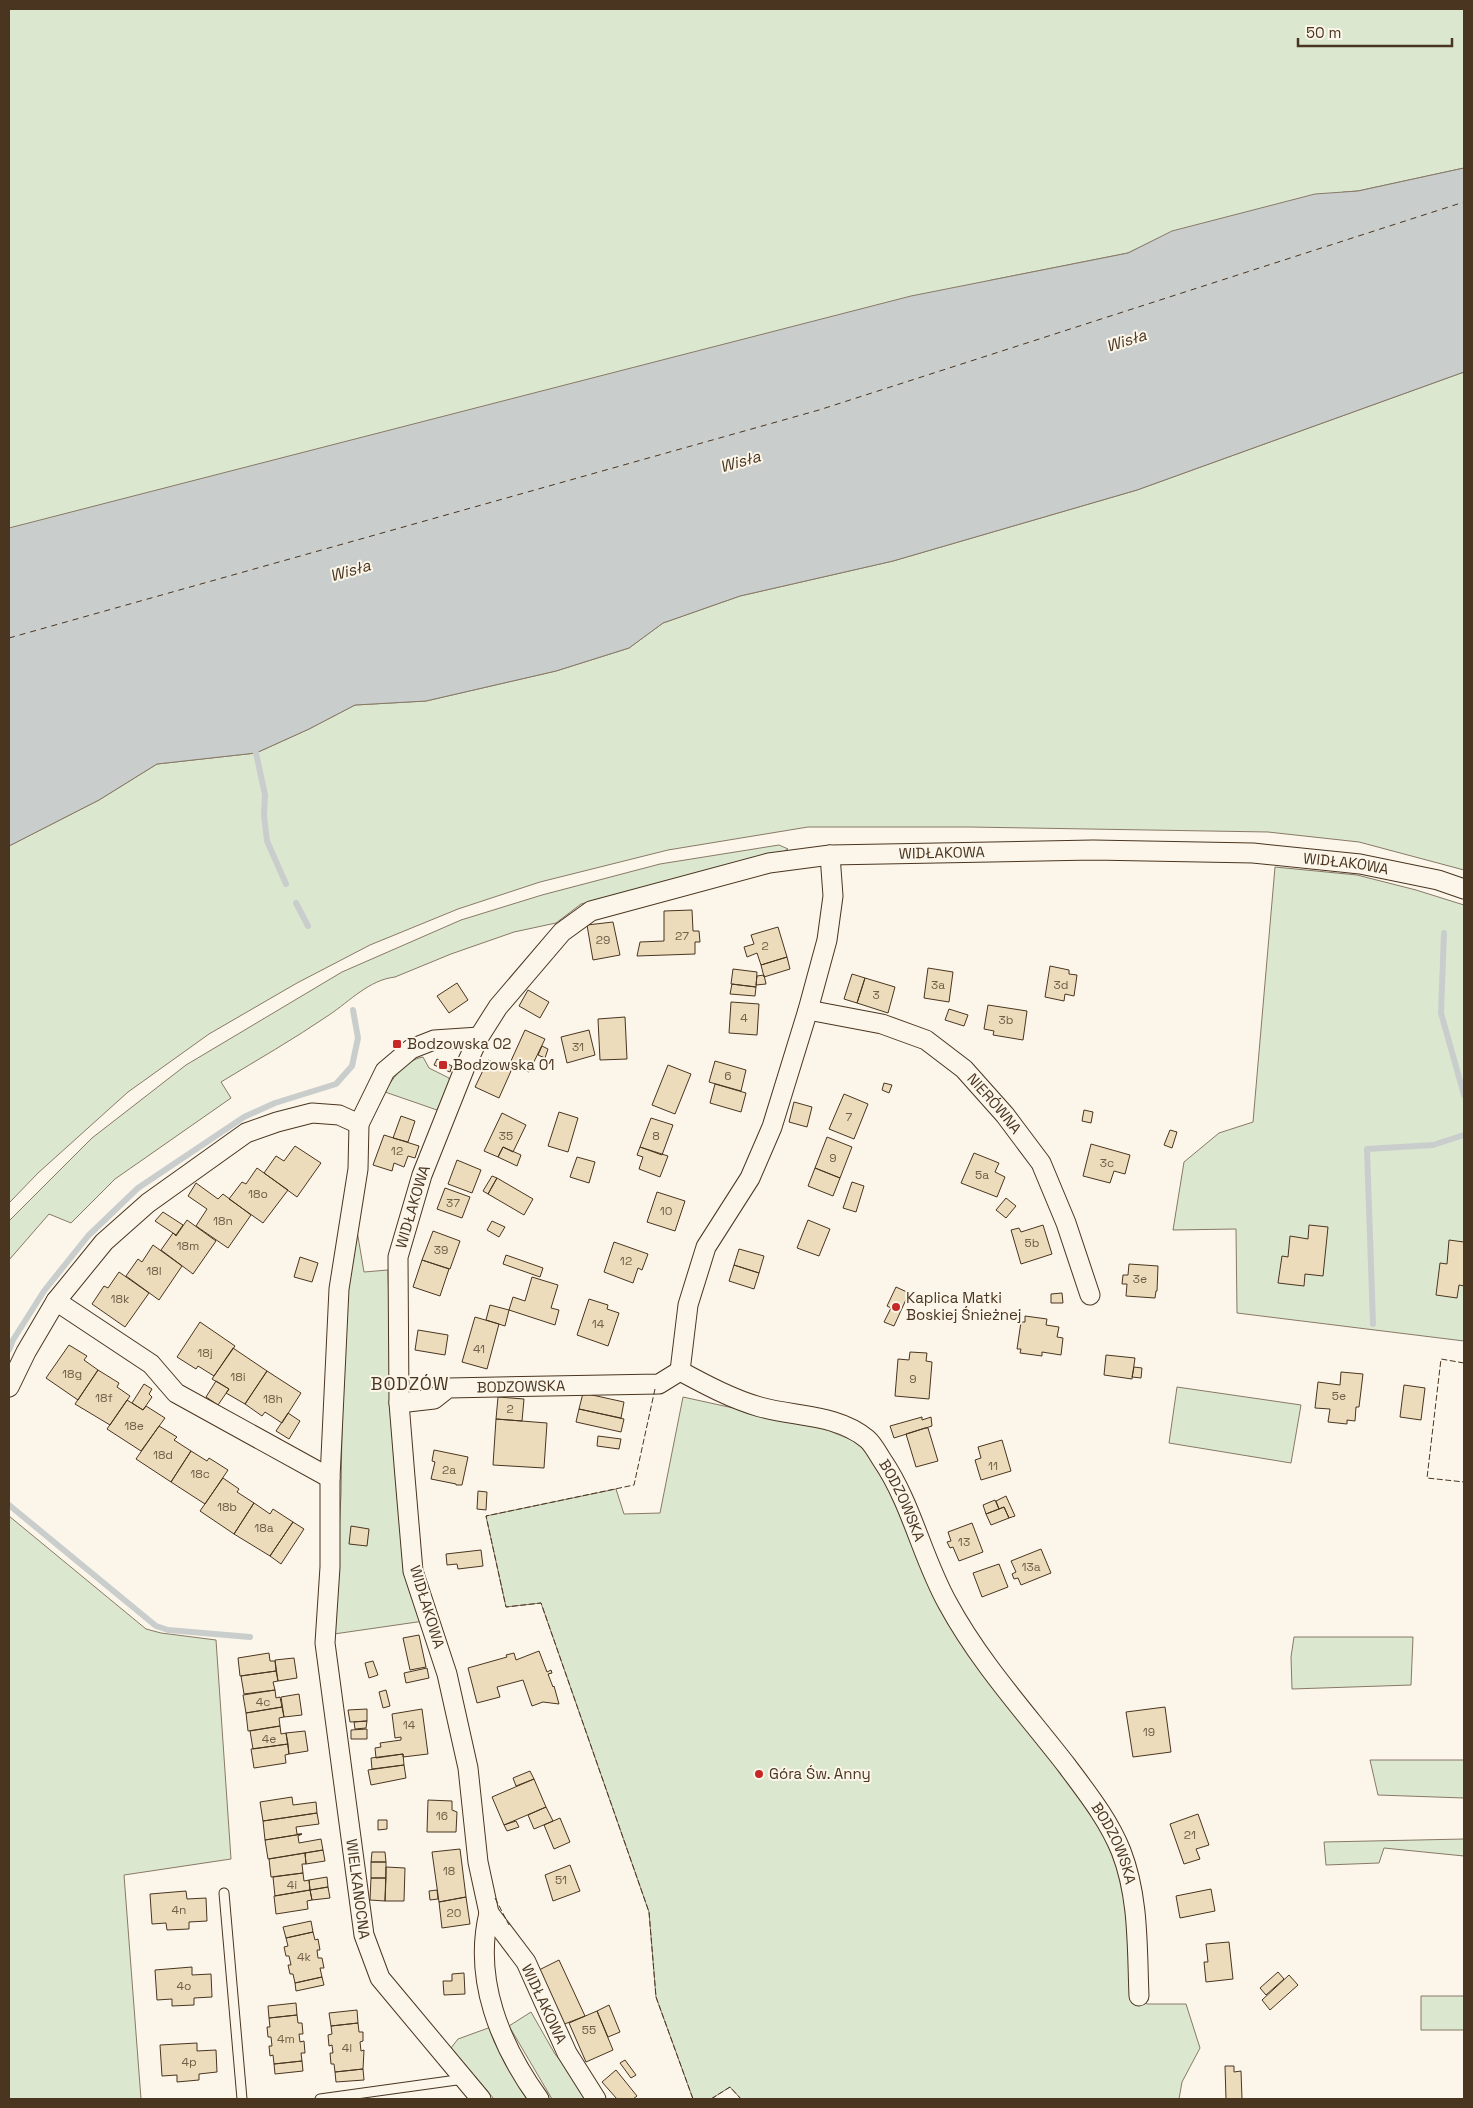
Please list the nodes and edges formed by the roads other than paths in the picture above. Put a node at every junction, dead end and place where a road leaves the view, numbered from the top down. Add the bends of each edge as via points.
1 (830, 855) junction
2 (1464, 889) edge
3 (808, 1010) junction
4 (479, 1037) junction
5 (359, 1124) junction
6 (1090, 1295) dead end
7 (56, 1301) junction
8 (680, 1371) junction
9 (9, 1387) edge
10 (399, 1403) junction
11 (330, 1478) junction
12 (224, 1893) dead end
13 (490, 1912) junction
14 (1139, 1996) dead end
15 (465, 2079) junction
16 (242, 2099) edge
17 (320, 2099) edge
18 (482, 2099) edge
19 (539, 2099) edge
20 (596, 2099) edge

1 - 2 street, WIDŁAKOWA via 1093,850 1253,853 1360,864 1438,880
1 - 3 street via 833,896 827,940
1 - 4 street, WIDŁAKOWA via 769,863 591,911 562,932 498,1007
3 - 6 street, NIERÓWNA via 882,1024 926,1040 964,1069 1005,1115 1041,1163 1066,1223
3 - 8 street via 772,1127 750,1178 706,1247 688,1305
4 - 5 street via 434,1040 402,1055 385,1071
4 - 10 street, WIDŁAKOWA via 422,1175 398,1257
5 - 7 street via 338,1116 312,1113 246,1133 121,1224
5 - 11 street via 358,1169 339,1289
7 - 9 street
7 - 11 street via 151,1364 176,1393
8 - 10 street, BODZOWSKA via 659,1384 448,1388 434,1399
8 - 14 street, BODZOWSKA via 724,1394 761,1407 838,1423 868,1440 895,1480 948,1605 998,1680 1099,1808 1121,1850 1135,1903
10 - 13 street, WIDŁAKOWA via 414,1571 447,1674 466,1758 478,1862
11 - 15 street, WIELKANOCNA via 330,1567 325,1643 364,1936 380,1978
12 - 16 lane
13 - 19 street via 484,1933 484,1961 493,2013 505,2043
13 - 20 street, WIDŁAKOWA via 526,1962 567,2053
15 - 17 lane
15 - 18 street, WIELKANOCNA

